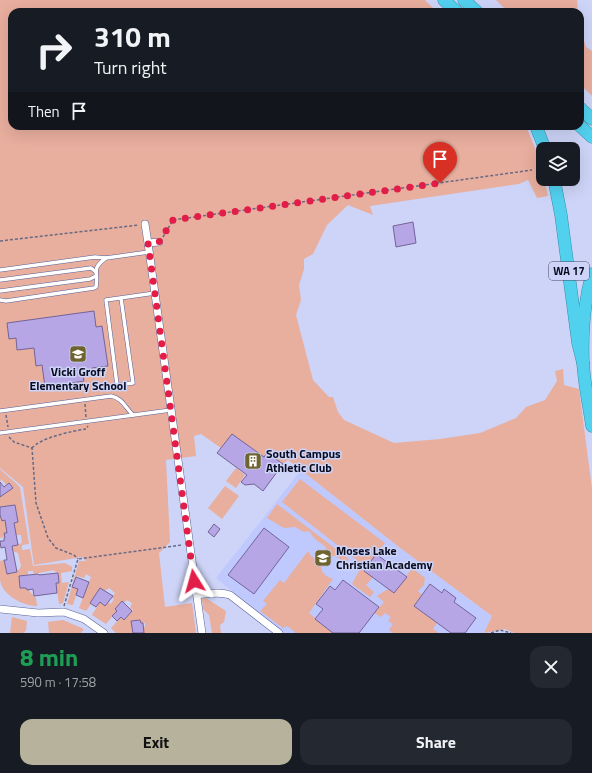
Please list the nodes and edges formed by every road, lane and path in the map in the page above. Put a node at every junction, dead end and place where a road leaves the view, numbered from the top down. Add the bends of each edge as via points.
1 (444, 0) edge
2 (464, 0) edge
3 (453, 8) edge
4 (473, 8) edge
5 (584, 112) edge
6 (592, 119) edge
7 (538, 130) edge
8 (584, 130) edge
9 (592, 137) edge
10 (542, 142) edge
11 (532, 170) dead end
12 (555, 186) edge
13 (145, 224) joint
14 (0, 241) edge
15 (159, 242) joint
16 (148, 243) junction
17 (149, 252) junction
18 (106, 258) junction
19 (0, 270) edge
20 (96, 274) junction
21 (592, 274) edge
22 (0, 280) edge
23 (0, 291) edge
24 (155, 293) junction
25 (592, 295) edge
26 (121, 298) junction
27 (0, 300) edge
28 (592, 341) edge
29 (583, 363) junction
30 (6, 410) junction
31 (171, 410) junction
32 (0, 411) edge
33 (133, 415) junction
34 (592, 426) edge
35 (9, 432) junction
36 (0, 433) edge
37 (189, 544) junction
38 (78, 559) junction
39 (196, 595) junction
40 (64, 605) dead end
41 (0, 609) edge
42 (104, 633) edge
43 (202, 633) edge
44 (279, 633) edge
45 (491, 633) edge
46 (511, 633) edge

1 - 3 highway
2 - 4 highway
5 - 6 highway
7 - 10 highway
8 - 9 highway
11 - 15 path via 173,220
12 - 29 highway, WA 17
13 - 14 path
13 - 16 street
15 - 16 street
16 - 17 street
17 - 18 lane
17 - 24 street
18 - 19 lane via 95,257
18 - 20 lane via 98,265
20 - 22 lane via 91,268
20 - 23 lane via 90,279
20 - 27 lane via 97,284 94,288
21 - 29 highway, WA 17 via 585,306
24 - 26 lane
24 - 31 street
25 - 28 highway, WA 17
26 - 26 lane via 106,300 117,385 133,383
29 - 34 highway, WA 17
30 - 32 lane
30 - 33 lane via 111,396 120,400
30 - 35 path
31 - 33 lane
31 - 37 street
33 - 35 lane
35 - 36 lane
35 - 38 path via 11,441 32,448 36,503 48,538 56,548
37 - 38 path
37 - 39 street
38 - 40 path
39 - 43 street
39 - 44 street via 218,592 230,595
41 - 42 street via 38,613 64,612 84,619
45 - 46 path via 500,630

